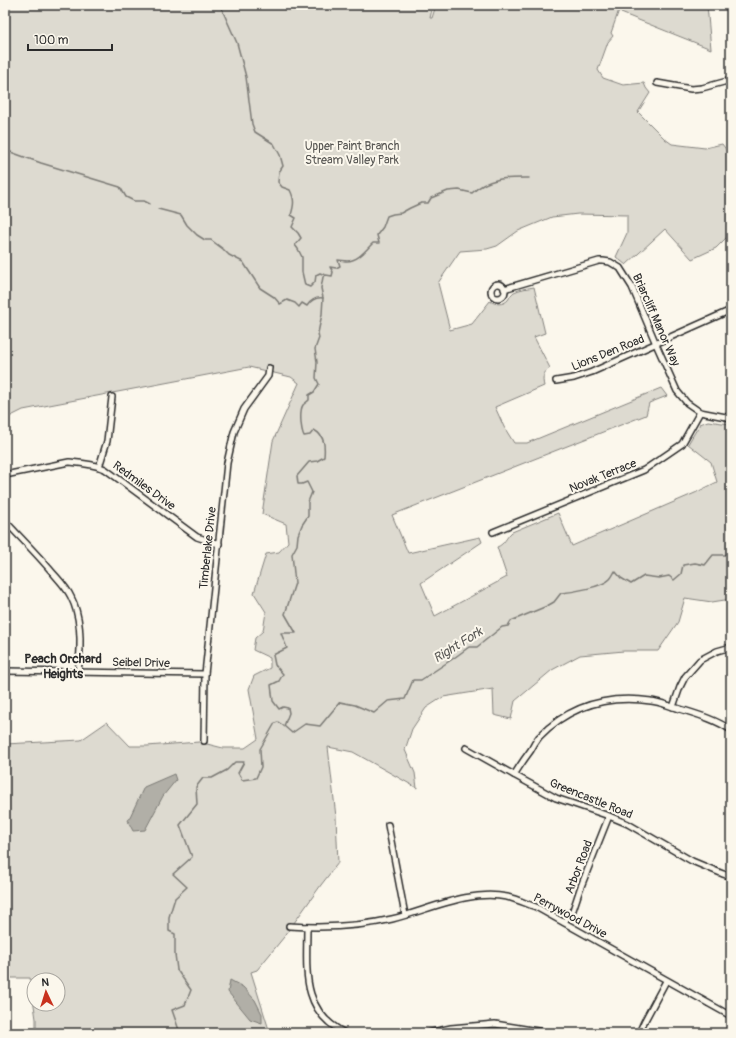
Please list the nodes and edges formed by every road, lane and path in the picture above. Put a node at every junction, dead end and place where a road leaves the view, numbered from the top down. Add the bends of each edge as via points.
1 (731, 80) edge
2 (657, 83) dead end
3 (504, 289) dead end
4 (731, 310) edge
5 (656, 344) junction
6 (269, 368) dead end
7 (556, 381) dead end
8 (112, 397) dead end
9 (700, 412) junction
10 (731, 418) edge
11 (100, 467) junction
12 (5, 475) edge
13 (5, 521) edge
14 (493, 532) dead end
15 (219, 544) junction
16 (731, 647) edge
17 (5, 671) edge
18 (78, 672) junction
19 (205, 674) junction
20 (673, 707) junction
21 (731, 730) edge
22 (204, 741) dead end
23 (466, 748) dead end
24 (514, 775) junction
25 (610, 816) junction
26 (388, 825) dead end
27 (731, 876) edge
28 (405, 915) junction
29 (564, 922) junction
30 (289, 926) dead end
31 (307, 927) junction
32 (666, 981) junction
33 (731, 1016) edge
34 (345, 1033) edge
35 (428, 1033) edge
36 (550, 1033) edge
37 (639, 1033) edge

1 - 2 street via 692,89
3 - 5 street, Briarcliff Manor Way via 599,261 610,262 620,268 632,287
4 - 5 street, Lions Den Road
5 - 7 street, Lions Den Road via 592,372
5 - 9 street, Briarcliff Manor Way via 677,391 687,403
6 - 15 street, Timberlake Drive via 268,376 244,409 234,432 226,463
8 - 11 street via 107,441
9 - 10 street, Briarcliff Manor Way
9 - 14 street, Novak Terrace via 682,444 644,470
11 - 12 street, Redmiles Drive via 69,462
11 - 15 street, Redmiles Drive via 197,537
13 - 18 street via 72,597 79,622
15 - 19 street, Timberlake Drive
16 - 20 street via 700,660 685,677
17 - 18 street, Seibel Drive
18 - 19 street, Seibel Drive
19 - 22 street, Timberlake Drive
20 - 21 street via 704,717
20 - 24 street via 633,699 590,704 557,722 539,738
23 - 24 street, Greencastle Road
24 - 25 street, Greencastle Road via 556,798
25 - 27 street, Greencastle Road via 692,861
25 - 29 street, Arbor Road via 573,910
26 - 28 street
28 - 29 street, Perrywood Drive via 467,897 494,895 509,897 536,907
28 - 31 street, Perrywood Drive via 362,925
29 - 32 street, Perrywood Drive
30 - 31 street, Perrywood Drive
31 - 34 street via 307,974 310,994 320,1014 336,1029
32 - 33 street, Perrywood Drive
32 - 37 street
35 - 36 street via 495,1024

